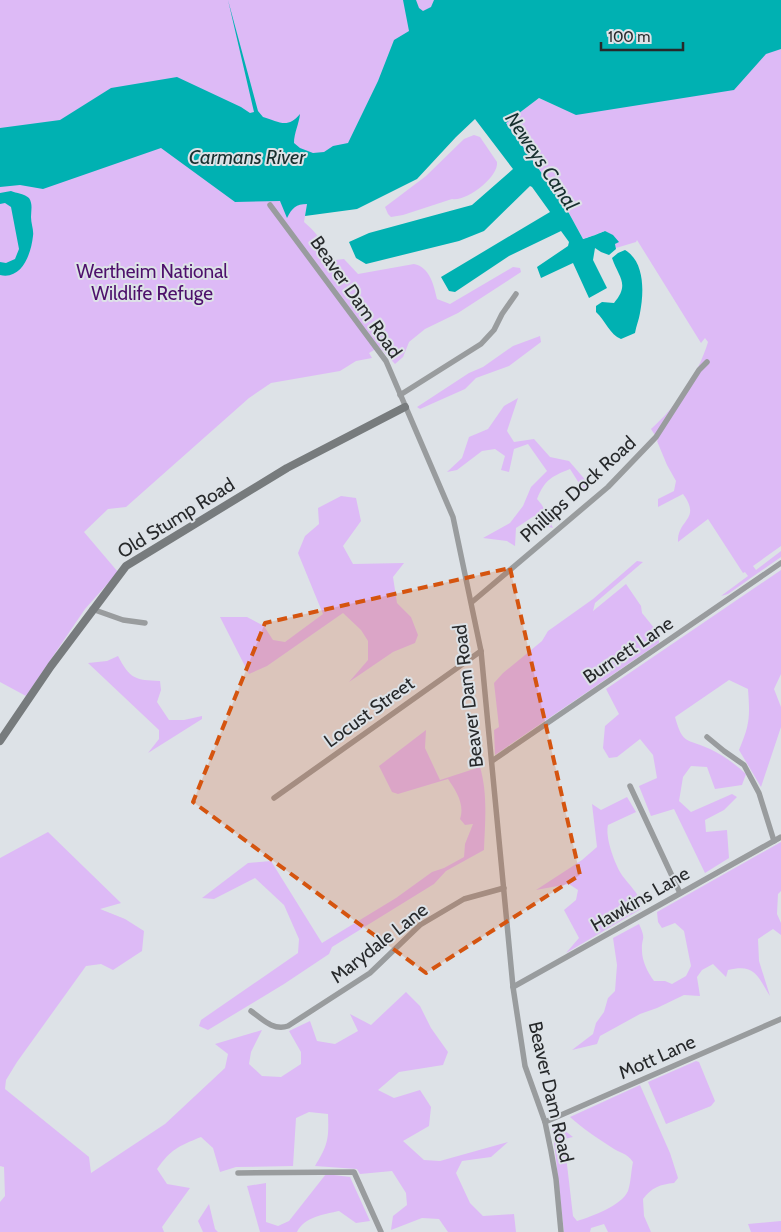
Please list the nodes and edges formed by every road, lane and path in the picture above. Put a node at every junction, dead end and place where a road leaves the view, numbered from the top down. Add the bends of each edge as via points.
1 (270, 205) dead end
2 (516, 294) dead end
3 (707, 362) dead end
4 (400, 395) junction
5 (405, 407) junction
6 (781, 563) edge
7 (472, 602) junction
8 (92, 609) junction
9 (146, 622) dead end
10 (481, 651) junction
11 (707, 736) dead end
12 (0, 741) edge
13 (492, 761) junction
14 (630, 786) dead end
15 (274, 798) dead end
16 (781, 837) edge
17 (774, 841) junction
18 (504, 888) junction
19 (680, 893) junction
20 (513, 987) junction
21 (251, 1011) dead end
22 (781, 1019) edge
23 (545, 1122) junction
24 (238, 1173) dead end
25 (382, 1232) edge
26 (561, 1232) edge

1 - 4 street, Beaver Dam Road via 386,361
2 - 4 street via 494,330 481,344
3 - 7 street, Phillips Dock Road via 698,370 656,437 608,487
4 - 5 street, Beaver Dam Road
5 - 7 street, Beaver Dam Road via 453,517
5 - 8 street, Old Stump Road via 287,468 126,566
6 - 13 street, Burnett Lane
7 - 10 street, Beaver Dam Road
8 - 9 street via 123,620
8 - 12 street, Old Stump Road
10 - 13 street, Beaver Dam Road
10 - 15 street, Locust Street
11 - 17 street via 744,765 758,793
13 - 18 street, Beaver Dam Road
14 - 19 street
16 - 17 street, Hawkins Lane
17 - 19 street, Hawkins Lane
18 - 20 street, Beaver Dam Road
18 - 21 street, Marydale Lane via 464,899 420,925 370,974 288,1026 271,1026
19 - 20 street, Hawkins Lane
20 - 23 street, Beaver Dam Road via 525,1066
22 - 23 street, Mott Lane
23 - 26 street, Beaver Dam Road via 556,1178
24 - 25 street via 354,1172

